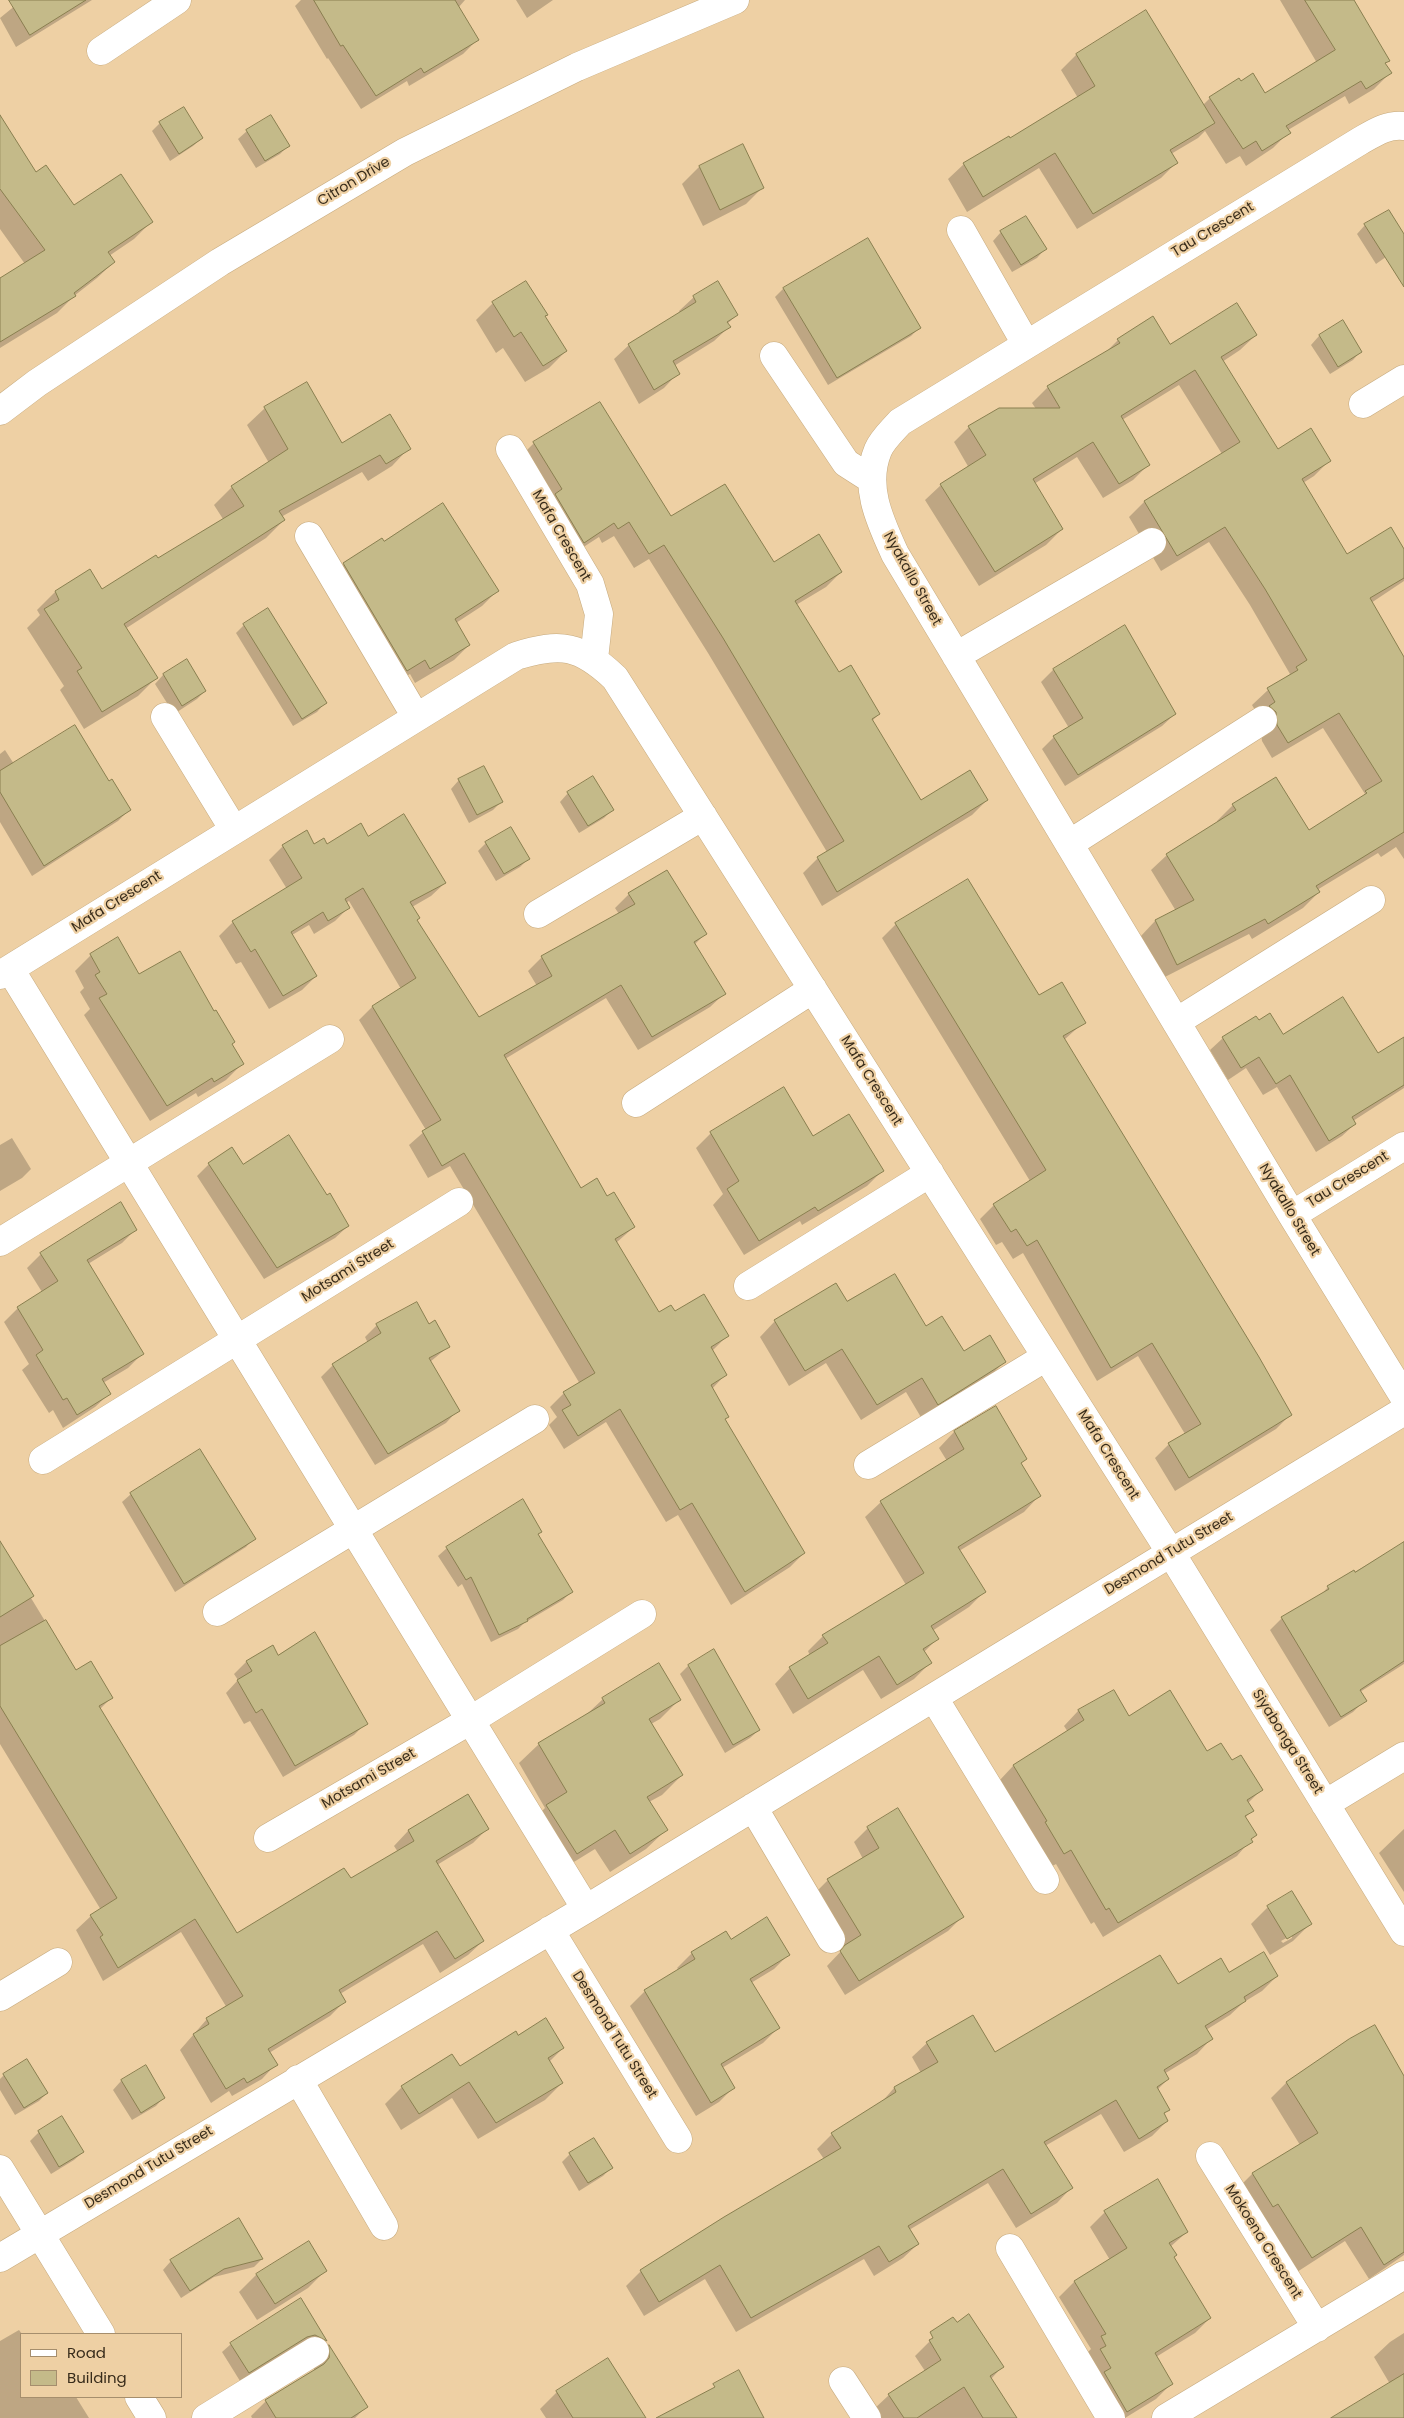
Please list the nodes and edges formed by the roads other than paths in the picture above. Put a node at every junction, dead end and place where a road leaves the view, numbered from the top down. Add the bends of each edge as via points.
1 (176, 0) edge
2 (735, 0) edge
3 (101, 51) dead end
4 (1404, 126) edge
5 (961, 230) dead end
6 (1026, 344) junction
7 (774, 356) dead end
8 (1404, 379) edge
9 (1363, 404) dead end
10 (0, 412) edge
11 (510, 449) dead end
12 (871, 479) junction
13 (309, 536) dead end
14 (1152, 542) dead end
15 (956, 656) junction
16 (594, 658) junction
17 (165, 717) dead end
18 (416, 717) junction
19 (1263, 720) dead end
20 (703, 816) junction
21 (234, 830) junction
22 (1069, 844) junction
23 (1371, 900) dead end
24 (538, 914) dead end
25 (5, 972) edge
26 (813, 989) junction
27 (1176, 1022) junction
28 (330, 1039) dead end
29 (636, 1103) dead end
30 (1404, 1146) edge
31 (128, 1163) junction
32 (930, 1173) junction
33 (459, 1202) dead end
34 (1292, 1215) junction
35 (0, 1242) edge
36 (748, 1286) dead end
37 (236, 1339) junction
38 (1046, 1357) junction
39 (1404, 1397) edge
40 (1404, 1411) edge
41 (535, 1419) dead end
42 (43, 1460) dead end
43 (868, 1465) dead end
44 (353, 1530) junction
45 (1171, 1553) junction
46 (217, 1612) dead end
47 (642, 1614) dead end
48 (934, 1698) junction
49 (471, 1720) junction
50 (1404, 1756) edge
51 (1325, 1804) junction
52 (753, 1807) junction
53 (268, 1838) dead end
54 (1045, 1880) dead end
55 (586, 1909) junction
56 (550, 1930) junction
57 (1404, 1932) edge
58 (831, 1939) dead end
59 (58, 1962) dead end
60 (0, 1997) edge
61 (298, 2079) junction
62 (678, 2139) dead end
63 (1210, 2156) dead end
64 (0, 2169) edge
65 (384, 2226) dead end
66 (39, 2233) junction
67 (1010, 2248) dead end
68 (0, 2258) edge
69 (1404, 2275) edge
70 (1317, 2328) junction
71 (100, 2333) edge
72 (315, 2351) dead end
73 (843, 2381) dead end
74 (140, 2398) edge
75 (152, 2418) edge
76 (206, 2418) edge
77 (867, 2418) edge
78 (1111, 2418) edge
79 (1166, 2418) edge

1 - 3 street
2 - 10 street, Citron Drive via 578,67 405,152 220,262 37,383
4 - 6 street, Tau Crescent via 1380,130 1360,141
5 - 6 street
6 - 12 street, Tau Crescent via 900,422 878,448
7 - 12 street via 846,463
8 - 9 street
11 - 16 street, Mafa Crescent via 590,584 599,614
12 - 15 street, Nyakallo Street via 877,514 895,554
13 - 18 street
14 - 15 street
15 - 22 street, Nyakallo Street
16 - 18 street, Mafa Crescent via 569,649 544,647 516,656
16 - 20 street, Mafa Crescent via 615,678
17 - 21 street
18 - 21 street, Mafa Crescent
19 - 22 street
20 - 24 street
20 - 26 street, Mafa Crescent
21 - 25 street, Mafa Crescent
22 - 27 street, Nyakallo Street
23 - 27 street
25 - 31 street
26 - 29 street
26 - 32 street, Mafa Crescent
27 - 34 street, Nyakallo Street
28 - 31 street
30 - 34 street, Tau Crescent
31 - 35 street
31 - 37 street
32 - 36 street
32 - 38 street, Mafa Crescent
33 - 37 street, Motsami Street
34 - 39 street, Nyakallo Street
37 - 42 street, Motsami Street
37 - 44 street
38 - 43 street
38 - 45 street, Mafa Crescent
40 - 45 street, Desmond Tutu Street
41 - 44 street
44 - 46 street
44 - 49 street
45 - 48 street, Desmond Tutu Street
45 - 51 street, Siyabonga Street
47 - 49 street, Motsami Street
48 - 52 street, Desmond Tutu Street
48 - 54 street
49 - 53 street, Motsami Street
49 - 55 street
50 - 51 street
51 - 57 street, Siyabonga Street
52 - 55 street, Desmond Tutu Street
52 - 58 street
55 - 56 street, Desmond Tutu Street
56 - 61 street, Desmond Tutu Street
56 - 62 street, Desmond Tutu Street
59 - 60 street
61 - 65 street
61 - 66 street, Desmond Tutu Street
63 - 70 street, Mokoena Crescent
64 - 66 street
66 - 68 street, Desmond Tutu Street
66 - 71 street
67 - 78 street
69 - 70 street
70 - 79 street
72 - 76 street
73 - 77 street
74 - 75 street

